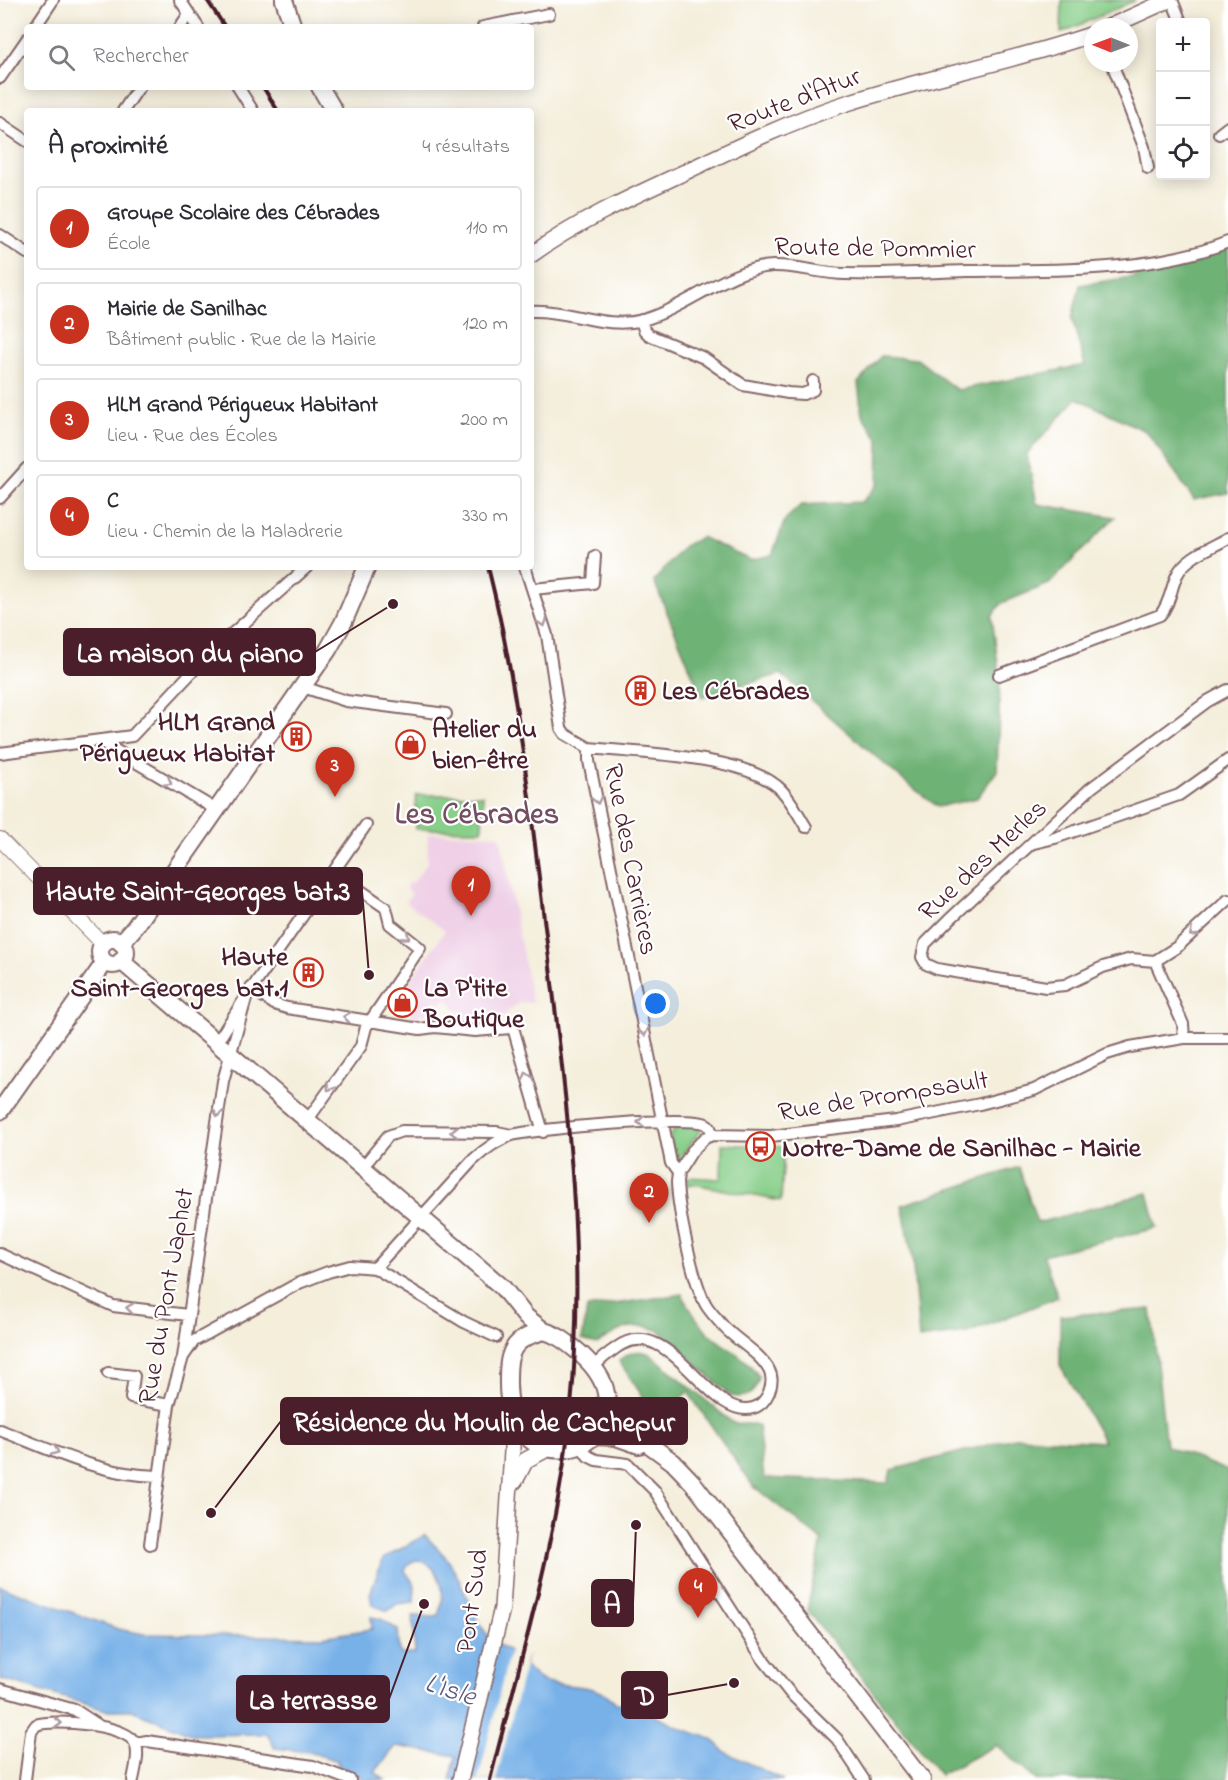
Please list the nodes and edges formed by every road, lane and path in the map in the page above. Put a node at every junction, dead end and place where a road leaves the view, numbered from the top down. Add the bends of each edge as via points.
1 (53, 0) edge
2 (180, 0) edge
3 (284, 0) edge
4 (1171, 0) edge
5 (189, 14) junction
6 (549, 14) dead end
7 (1130, 18) edge
8 (1179, 18) edge
9 (37, 24) edge
10 (182, 24) edge
11 (196, 24) edge
12 (292, 24) edge
13 (498, 24) edge
14 (1084, 37) edge
15 (24, 43) edge
16 (1115, 72) edge
17 (0, 78) edge
18 (137, 90) edge
19 (240, 90) edge
20 (322, 90) edge
21 (125, 108) edge
22 (251, 108) edge
23 (332, 108) edge
24 (0, 123) edge
25 (24, 139) edge
26 (1148, 168) dead end
27 (0, 235) edge
28 (1228, 242) edge
29 (24, 251) edge
30 (534, 253) edge
31 (534, 311) edge
32 (641, 320) junction
33 (813, 381) dead end
34 (24, 471) edge
35 (0, 498) edge
36 (1228, 538) edge
37 (595, 556) dead end
38 (304, 570) edge
39 (366, 570) edge
40 (526, 570) edge
41 (532, 589) junction
42 (999, 675) dead end
43 (303, 687) junction
44 (1228, 690) edge
45 (446, 714) dead end
46 (100, 741) junction
47 (589, 748) junction
48 (0, 753) edge
49 (1228, 760) edge
50 (215, 809) junction
51 (366, 825) dead end
52 (806, 827) dead end
53 (0, 839) edge
54 (1034, 843) junction
55 (333, 872) junction
56 (1228, 900) edge
57 (122, 943) junction
58 (104, 944) junction
59 (1155, 961) junction
60 (113, 962) junction
61 (249, 992) junction
62 (370, 1020) junction
63 (1184, 1038) junction
64 (1228, 1038) edge
65 (216, 1044) junction
66 (231, 1056) junction
67 (0, 1111) edge
68 (662, 1120) junction
69 (306, 1122) junction
70 (543, 1132) junction
71 (713, 1135) junction
72 (512, 1136) junction
73 (362, 1168) junction
74 (678, 1173) junction
75 (422, 1219) junction
76 (0, 1254) edge
77 (375, 1268) junction
78 (502, 1287) junction
79 (188, 1315) junction
80 (544, 1331) junction
81 (496, 1337) dead end
82 (516, 1345) junction
83 (183, 1357) junction
84 (595, 1366) junction
85 (108, 1374) dead end
86 (607, 1401) junction
87 (169, 1405) junction
88 (512, 1415) junction
89 (0, 1430) edge
90 (587, 1441) junction
91 (547, 1449) junction
92 (673, 1462) junction
93 (159, 1476) junction
94 (509, 1498) junction
95 (150, 1545) dead end
96 (0, 1689) edge
97 (98, 1725) junction
98 (135, 1743) junction
99 (25, 1780) edge
100 (133, 1780) edge
101 (350, 1780) edge
102 (460, 1780) edge
103 (864, 1780) edge
104 (922, 1780) edge

1 - 9 street
2 - 5 street
3 - 12 main road
4 - 7 main road
4 - 8 street
5 - 10 street
5 - 11 street
6 - 13 street
14 - 30 main road, Route d'Atur via 815,114 593,216
15 - 17 street
16 - 26 street
18 - 21 street
19 - 22 street
20 - 23 main road
24 - 25 street
27 - 29 street
28 - 32 street, Route de Pommier via 1177,259 1049,270 841,274 789,266 765,267
31 - 32 street, Route de Pommier via 595,321
32 - 33 street via 649,336 705,358 743,385 771,392 803,393 813,390
34 - 35 street
36 - 42 street via 1186,562 1160,615
37 - 41 street via 593,583
38 - 46 street via 206,657 132,736
39 - 43 main road via 343,623
40 - 41 street, Rue des Carrières
41 -> 47 street, Rue des Carrières via 547,635 561,728
43 - 45 street via 346,701
43 - 50 main road
44 - 54 street, Rue des Merles via 1091,788
46 - 48 street
46 -> 50 street
47 - 52 street via 712,762 760,777 778,787
47 -> 68 street, Rue des Carrières
49 - 54 street via 1179,795
50 - 57 main road
51 - 55 street
53 - 58 street
54 - 59 street, Rue des Merles via 925,944 922,957 926,964 951,973 1046,987 1065,985 1131,959
55 - 61 street
55 -> 62 street via 386,908 390,924 420,948
56 -> 59 street via 1177,947
57 - 58 main road via 114,939
57 - 60 main road via 126,950
58 - 60 main road via 100,951
59 - 63 street via 1183,1024
60 - 65 main road
60 - 67 main road
62 -> 61 street via 287,1008
61 - 65 street
61 - 66 street, Rue du Pont Japhet
62 -> 69 street via 361,1046
70 -> 62 street via 511,1028 420,1029
63 - 64 street, Rue de Prompsault
63 - 71 street, Rue de Prompsault via 1122,1049 1034,1089 934,1114 820,1132
65 - 66 main road
66 - 69 main road
66 -> 79 street, Rue du Pont Japhet via 223,1081
68 -> 70 street, Rue de Prompsault
68 - 71 street, Rue de Prompsault via 705,1123
68 - 74 street, Rue des Carrières via 671,1163
69 - 73 main road
70 - 72 street, Rue de Prompsault
71 - 74 street via 701,1142
72 -> 73 street via 497,1132 402,1131 388,1136
72 - 75 street via 479,1154
73 - 75 main road
74 - 84 street, Rue des Carrières via 689,1250 706,1305 736,1340 762,1360 771,1372 770,1388 756,1407 737,1407 725,1402 655,1343 642,1338 631,1339
75 - 77 street
75 - 78 main road
79 -> 76 street via 113,1306
77 - 81 street
77 - 83 street via 350,1266 299,1284 194,1341
78 - 80 main road via 526,1317
78 - 82 main road via 514,1315
79 - 83 street, Rue du Pont Japhet
80 - 82 main road via 528,1335
80 - 84 main road via 563,1339
82 - 88 main road via 508,1365
83 - 87 street, Rue du Pont Japhet
84 - 86 main road
85 - 87 street via 134,1376 131,1398
86 - 90 main road via 602,1421
86 - 92 main road via 613,1415 629,1432
87 - 93 street, Rue du Pont Japhet
88 - 91 main road via 524,1434
88 - 94 main road, Pont Sud
89 -> 93 street via 94,1467
90 - 91 main road
90 - 92 main road via 627,1440
90 - 103 street via 588,1456 628,1464 656,1491 763,1659 790,1693 837,1739
91 - 94 main road, Pont Sud via 522,1465
92 - 104 main road via 724,1520
93 - 95 street, Rue du Pont Japhet
94 - 102 main road, Pont Sud via 498,1627
96 - 97 street via 75,1710
97 - 98 street via 130,1736
99 -> 97 street via 31,1732 36,1725
98 - 100 street
98 - 101 street via 147,1741 313,1766

